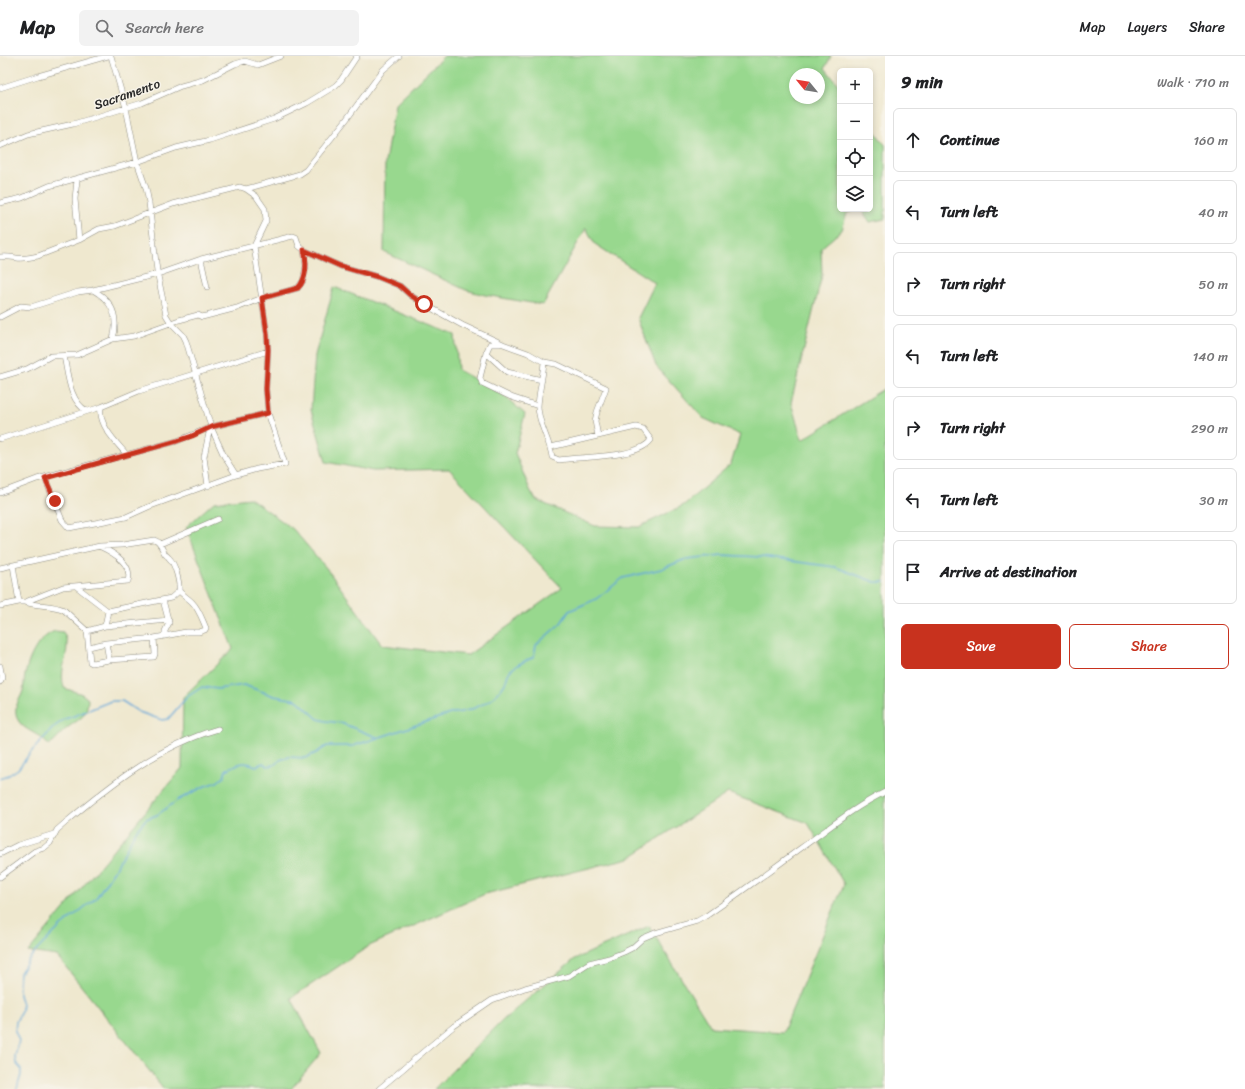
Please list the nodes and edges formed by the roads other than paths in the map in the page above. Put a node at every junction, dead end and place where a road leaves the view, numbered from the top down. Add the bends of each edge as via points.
1 (109, 56) edge
2 (282, 56) edge
3 (357, 56) edge
4 (399, 56) edge
5 (0, 88) edge
6 (126, 108) junction
7 (0, 146) edge
8 (137, 162) junction
9 (77, 180) junction
10 (246, 189) junction
11 (0, 203) edge
12 (150, 212) junction
13 (79, 240) junction
14 (254, 246) junction
15 (304, 250) junction
16 (0, 257) edge
17 (201, 259) junction
18 (158, 274) junction
19 (207, 287) dead end
20 (93, 290) junction
21 (262, 298) junction
22 (0, 317) edge
23 (171, 323) junction
24 (113, 339) junction
25 (503, 344) junction
26 (268, 350) junction
27 (486, 353) junction
28 (64, 356) junction
29 (544, 362) junction
30 (196, 374) junction
31 (0, 377) edge
32 (542, 380) junction
33 (538, 406) junction
34 (101, 407) junction
35 (87, 412) junction
36 (268, 413) junction
37 (210, 428) junction
38 (598, 436) junction
39 (0, 439) edge
40 (551, 447) junction
41 (127, 455) junction
42 (236, 475) junction
43 (45, 478) junction
44 (208, 486) junction
45 (0, 493) edge
46 (218, 519) dead end
47 (160, 544) junction
48 (100, 546) junction
49 (13, 565) junction
50 (0, 568) edge
51 (77, 587) junction
52 (179, 591) junction
53 (163, 600) junction
54 (19, 602) junction
55 (25, 602) junction
56 (0, 606) edge
57 (108, 611) junction
58 (169, 620) junction
59 (105, 626) junction
60 (87, 631) junction
61 (165, 636) junction
62 (154, 638) junction
63 (106, 643) junction
64 (89, 647) junction
65 (109, 660) junction
66 (0, 666) edge
67 (0, 682) edge
68 (218, 729) dead end
69 (885, 792) edge
70 (54, 834) junction
71 (0, 854) edge
72 (0, 877) edge
73 (379, 1089) edge

1 - 5 street
1 - 6 street
2 - 6 street, Sacramento via 258,65 247,61 241,62 203,80
3 - 8 street via 338,84 288,113
4 - 10 street via 383,70 306,170 300,174
6 - 7 street, Sacramento via 28,134
6 - 8 street
8 - 9 street
8 - 12 street via 146,188
9 - 11 street
9 - 13 street via 74,199
10 - 12 street via 240,188 185,200
10 - 14 street via 256,196 265,210 266,221
12 - 13 street via 99,229
12 - 18 street
13 - 16 street via 31,258
14 - 15 street via 293,236
14 - 17 street
14 - 21 street
15 - 21 street via 306,266 301,285
15 - 25 street via 340,266 400,286 441,314
17 - 18 street
17 - 19 street
18 - 20 street
18 - 23 street via 166,315
20 - 22 street via 31,306 21,306
20 - 24 street via 103,295 112,309 116,319
21 - 23 street via 237,308
21 - 26 street
23 - 24 street via 134,336
23 - 30 street via 183,334
24 - 28 street via 77,355
25 - 27 street via 490,344
25 - 29 street
26 - 30 street
26 - 36 street
27 - 32 street via 507,372
27 - 33 street via 480,378 482,383
28 - 31 street via 50,356 27,369
28 - 35 street via 75,398 79,406
29 - 32 street
29 - 38 street via 556,364 606,388 595,421
30 - 34 street via 139,391
30 - 37 street
32 - 33 street
33 - 40 street
34 - 35 street
34 - 41 street via 100,415 109,432
35 - 39 street
36 - 37 street
36 - 42 street via 285,464
37 - 41 street via 177,441
37 - 42 street
37 - 44 street via 204,457
38 - 40 street
38 - 40 street via 636,427 643,429 651,441 626,453 559,460 552,457
41 - 43 street
42 - 44 street
43 - 44 street via 62,520 69,528 126,517
43 - 45 street
46 - 47 street
47 - 48 street via 154,540
47 - 52 street via 178,576
48 - 49 street
48 - 51 street via 127,565 129,579
49 - 50 street
49 - 54 street
51 - 55 street via 63,587
51 - 57 street
52 - 53 street via 171,598
52 - 61 street via 192,601 206,628 203,631
53 - 57 street
53 - 58 street
54 - 55 street
54 - 56 street
55 - 60 street via 64,610
57 - 59 street
58 - 59 street
58 - 61 street
59 - 60 street
60 - 64 street
61 - 62 street
62 - 63 street
62 - 65 street via 154,657
63 - 64 street
63 - 65 street
64 - 65 street via 91,663
66 - 67 street
68 - 70 street via 177,744 126,774
69 - 73 street via 834,823 761,878 697,921 649,935 632,948 589,963 569,976 492,1000 454,1026
70 - 71 street via 18,845
70 - 72 street via 44,848 35,851

